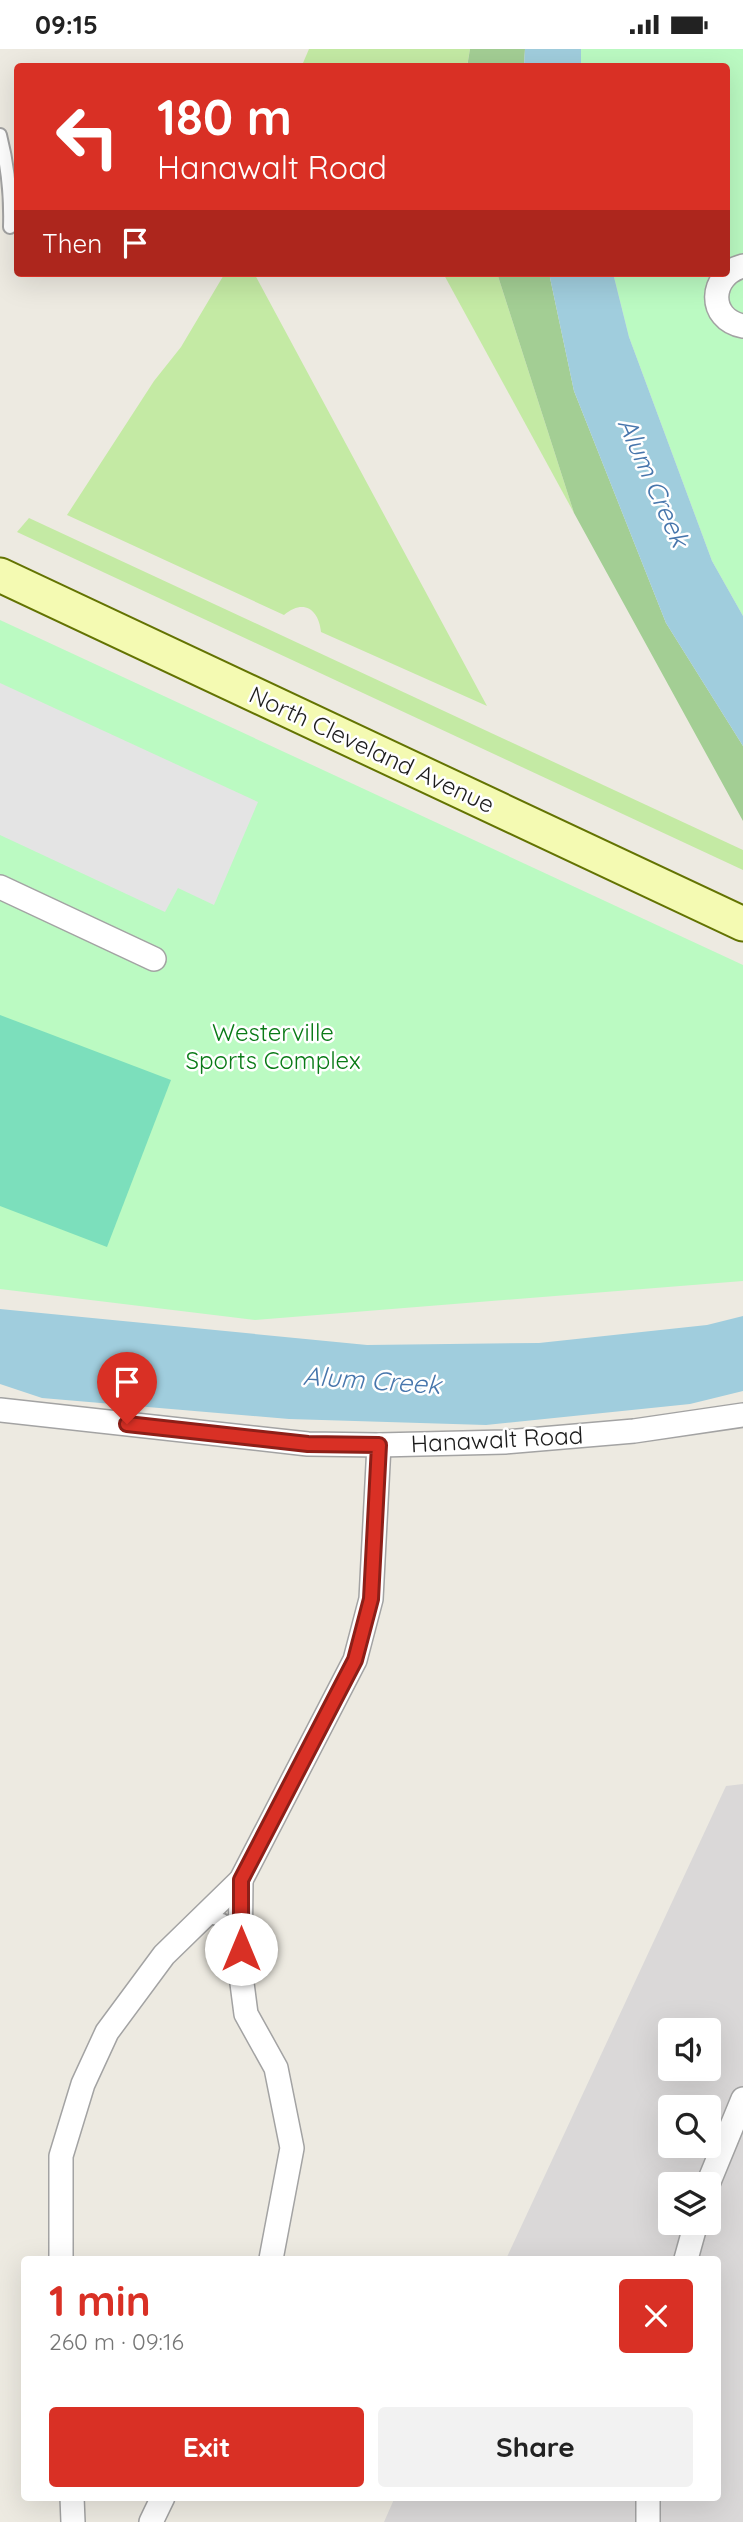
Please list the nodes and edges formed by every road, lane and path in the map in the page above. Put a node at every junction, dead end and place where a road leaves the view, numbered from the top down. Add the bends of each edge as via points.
1 (0, 135) edge
2 (10, 227) dead end
3 (724, 277) edge
4 (743, 326) edge
5 (0, 575) edge
6 (0, 887) edge
7 (743, 923) edge
8 (154, 959) dead end
9 (0, 1410) edge
10 (743, 1415) edge
11 (379, 1445) junction
12 (241, 1880) junction
13 (204, 1916) junction
14 (240, 1933) junction
15 (743, 2099) edge
16 (713, 2172) edge
17 (693, 2235) edge
18 (61, 2256) edge
19 (272, 2256) edge
20 (687, 2256) edge
21 (72, 2501) edge
22 (161, 2501) edge
23 (648, 2501) edge
24 (73, 2522) edge
25 (152, 2522) edge
26 (648, 2522) edge

1 - 2 lane via 11,194
3 - 4 street via 716,299 719,309
5 - 7 main road, North Cleveland Avenue
6 - 8 street
9 - 11 street, Hanawalt Road via 308,1444
10 - 11 street, Hanawalt Road via 505,1443
11 - 12 street via 371,1599 355,1660
12 - 13 street
12 - 14 street
13 - 14 lane via 222,1920
13 - 18 street via 164,1955 107,2032 83,2084 61,2156
14 - 19 street via 246,2014 276,2068 292,2148
15 - 16 street
17 - 20 street
21 - 24 street
22 - 25 street
23 - 26 street

